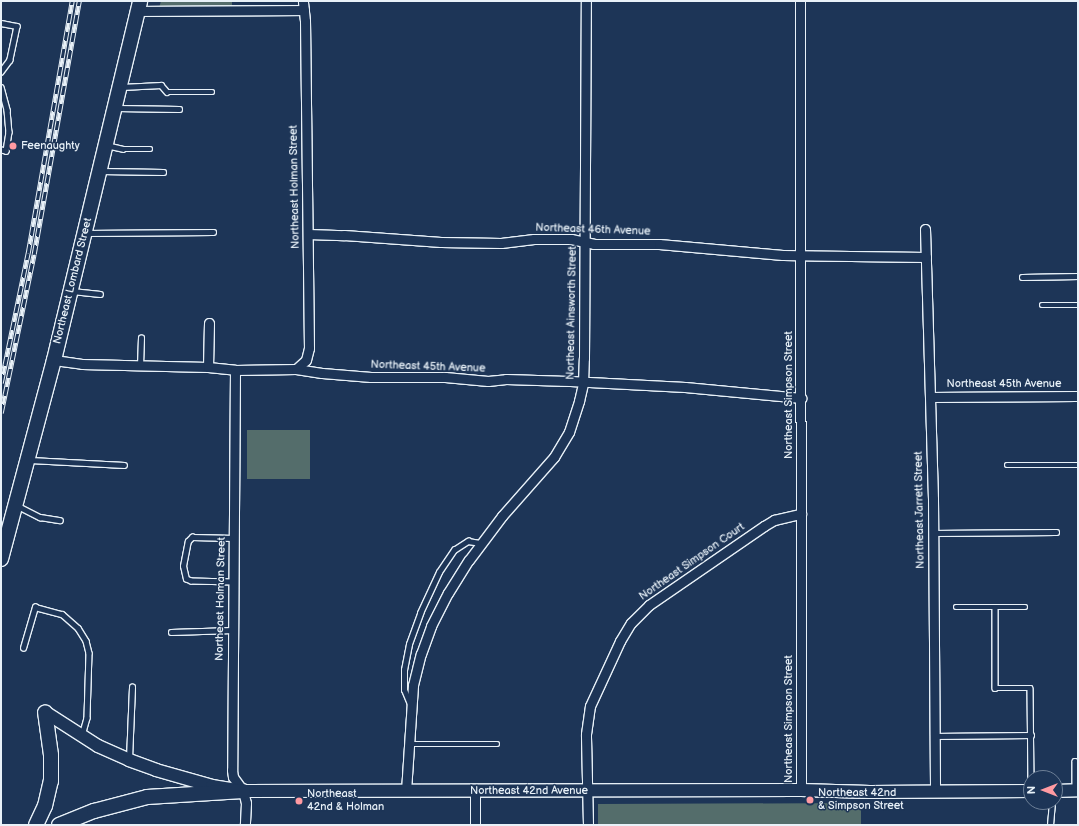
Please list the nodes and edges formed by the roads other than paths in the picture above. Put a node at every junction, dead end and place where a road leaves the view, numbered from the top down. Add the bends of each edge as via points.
1 (586, 1) edge
2 (800, 1) edge
3 (304, 5) edge
4 (139, 6) edge
5 (1, 23) edge
6 (1, 72) edge
7 (1, 87) edge
8 (120, 87) junction
9 (212, 92) dead end
10 (115, 108) junction
11 (179, 109) dead end
12 (106, 145) junction
13 (150, 149) dead end
14 (1, 150) edge
15 (100, 171) junction
16 (163, 172) dead end
17 (925, 229) dead end
18 (213, 232) dead end
19 (85, 233) junction
20 (308, 234) junction
21 (586, 242) junction
22 (800, 256) junction
23 (926, 257) junction
24 (1078, 276) edge
25 (1022, 277) dead end
26 (71, 291) junction
27 (100, 294) dead end
28 (1042, 305) dead end
29 (1078, 305) edge
30 (209, 323) dead end
31 (141, 338) dead end
32 (54, 360) junction
33 (140, 366) junction
34 (208, 367) junction
35 (296, 369) junction
36 (235, 370) junction
37 (583, 383) junction
38 (930, 396) junction
39 (1078, 396) edge
40 (801, 398) junction
41 (28, 460) junction
42 (124, 465) dead end
43 (1007, 465) dead end
44 (1078, 465) edge
45 (16, 505) junction
46 (802, 514) junction
47 (60, 520) dead end
48 (1056, 532) dead end
49 (933, 533) junction
50 (234, 538) junction
51 (481, 543) junction
52 (1, 559) edge
53 (234, 582) junction
54 (956, 608) dead end
55 (995, 608) junction
56 (1025, 608) dead end
57 (233, 630) junction
58 (171, 632) dead end
59 (23, 648) dead end
60 (132, 687) dead end
61 (410, 705) junction
62 (44, 712) joint
63 (1031, 734) junction
64 (934, 736) junction
65 (82, 737) junction
66 (408, 744) junction
67 (497, 744) dead end
68 (129, 760) junction
69 (1075, 761) dead end
70 (1031, 770) edge
71 (587, 790) junction
72 (801, 790) junction
73 (1077, 790) edge
74 (243, 791) junction
75 (406, 791) junction
76 (475, 791) junction
77 (1023, 791) edge
78 (1063, 791) edge
79 (935, 792) junction
80 (1051, 810) edge
81 (36, 825) edge
82 (59, 825) edge
83 (245, 825) edge
84 (476, 825) edge
85 (588, 825) edge
86 (1050, 825) edge

1 - 21 street, Northeast Ainsworth Street
2 - 22 street, Northeast Simpson Street
3 - 4 street
3 - 20 street, Northeast Holman Street
4 - 8 main road, Northeast Lombard Street
5 - 6 lane via 17,26 10,60
7 - 14 lane via 9,132 6,151
8 - 9 lane via 161,85 167,92
8 - 10 main road, Northeast Lombard Street
10 - 11 lane
10 - 12 main road, Northeast Lombard Street
12 - 13 lane via 123,149
12 - 15 main road, Northeast Lombard Street
15 - 16 lane
15 - 19 main road, Northeast Lombard Street
17 - 23 street, Northeast Jarrett Street
18 - 19 lane
19 - 26 main road, Northeast Lombard Street
20 - 21 street, Northeast 46th Avenue via 441,242 501,243 534,239 571,239
20 - 35 street, Northeast Holman Street via 308,348 306,360
21 - 22 street, Northeast 46th Avenue via 659,244
21 - 37 street, Northeast Ainsworth Street
22 - 23 street, Northeast 46th Avenue
22 - 40 street, Northeast Simpson Street
23 - 38 street, Northeast Jarrett Street
24 - 25 lane
26 - 27 lane
26 - 32 main road, Northeast Lombard Street
28 - 29 lane
30 - 34 street
31 - 33 lane
32 - 33 street, Northeast 45th Avenue via 82,364
32 - 41 main road, Northeast Lombard Street
33 - 34 street, Northeast 45th Avenue
34 - 36 street, Northeast 45th Avenue
35 - 36 street, Northeast 45th Avenue
35 - 37 street, Northeast 45th Avenue via 316,373 371,376
36 - 50 street, Northeast Holman Street
37 - 40 street, Northeast 45th Avenue via 685,387
37 - 51 street, Northeast Ainsworth Street via 575,415 562,445 545,469
38 - 39 street, Northeast 45th Avenue
38 - 49 street, Northeast Jarrett Street
40 - 46 street, Northeast Simpson Street
41 - 42 lane
41 - 45 main road, Northeast Lombard Street
43 - 44 lane
45 - 47 lane via 40,517
45 - 52 main road, Northeast Lombard Street
46 - 71 street, Northeast Simpson Court via 774,520 764,526 649,604 631,623 590,706 586,734
46 - 72 street, Northeast Simpson Street
48 - 49 lane
49 - 64 street, Northeast Jarrett Street
50 - 53 street, Northeast Holman Street
50 - 53 lane via 192,538 188,541 183,566 186,578 191,581
51 - 61 street, Northeast Ainsworth Street via 459,574 431,626 416,671
51 - 61 lane via 468,541 454,550 439,572 420,613 409,644 404,670 404,690
53 - 57 street, Northeast Holman Street
54 - 55 lane
55 - 56 lane
55 - 63 lane via 995,688 1030,688
57 - 58 lane
57 - 74 street, Northeast Holman Street via 232,777
59 - 65 lane via 35,607 62,614 78,628 86,641 89,653 87,718
60 - 68 lane
61 - 66 street, Northeast Ainsworth Street
62 - 65 street, Northeast 42nd Avenue
62 - 81 main road via 51,749 52,781
63 - 64 lane
63 - 70 lane
64 - 79 street, Northeast Jarrett Street
65 - 68 street, Northeast 42nd Avenue
66 - 67 lane
66 - 75 street, Northeast Ainsworth Street
68 - 74 street, Northeast 42nd Avenue via 212,786
69 - 73 lane
71 - 72 street, Northeast 42nd Avenue
71 - 76 street, Northeast 42nd Avenue
71 - 85 street
72 - 79 street, Northeast 42nd Avenue
73 - 78 street
74 - 75 street, Northeast 42nd Avenue
74 - 82 main road via 147,797 94,811
74 - 83 street, Northeast Holman Street via 246,803
75 - 76 street, Northeast 42nd Avenue
76 - 84 street
77 - 79 street, Northeast 42nd Avenue
80 - 86 lane

